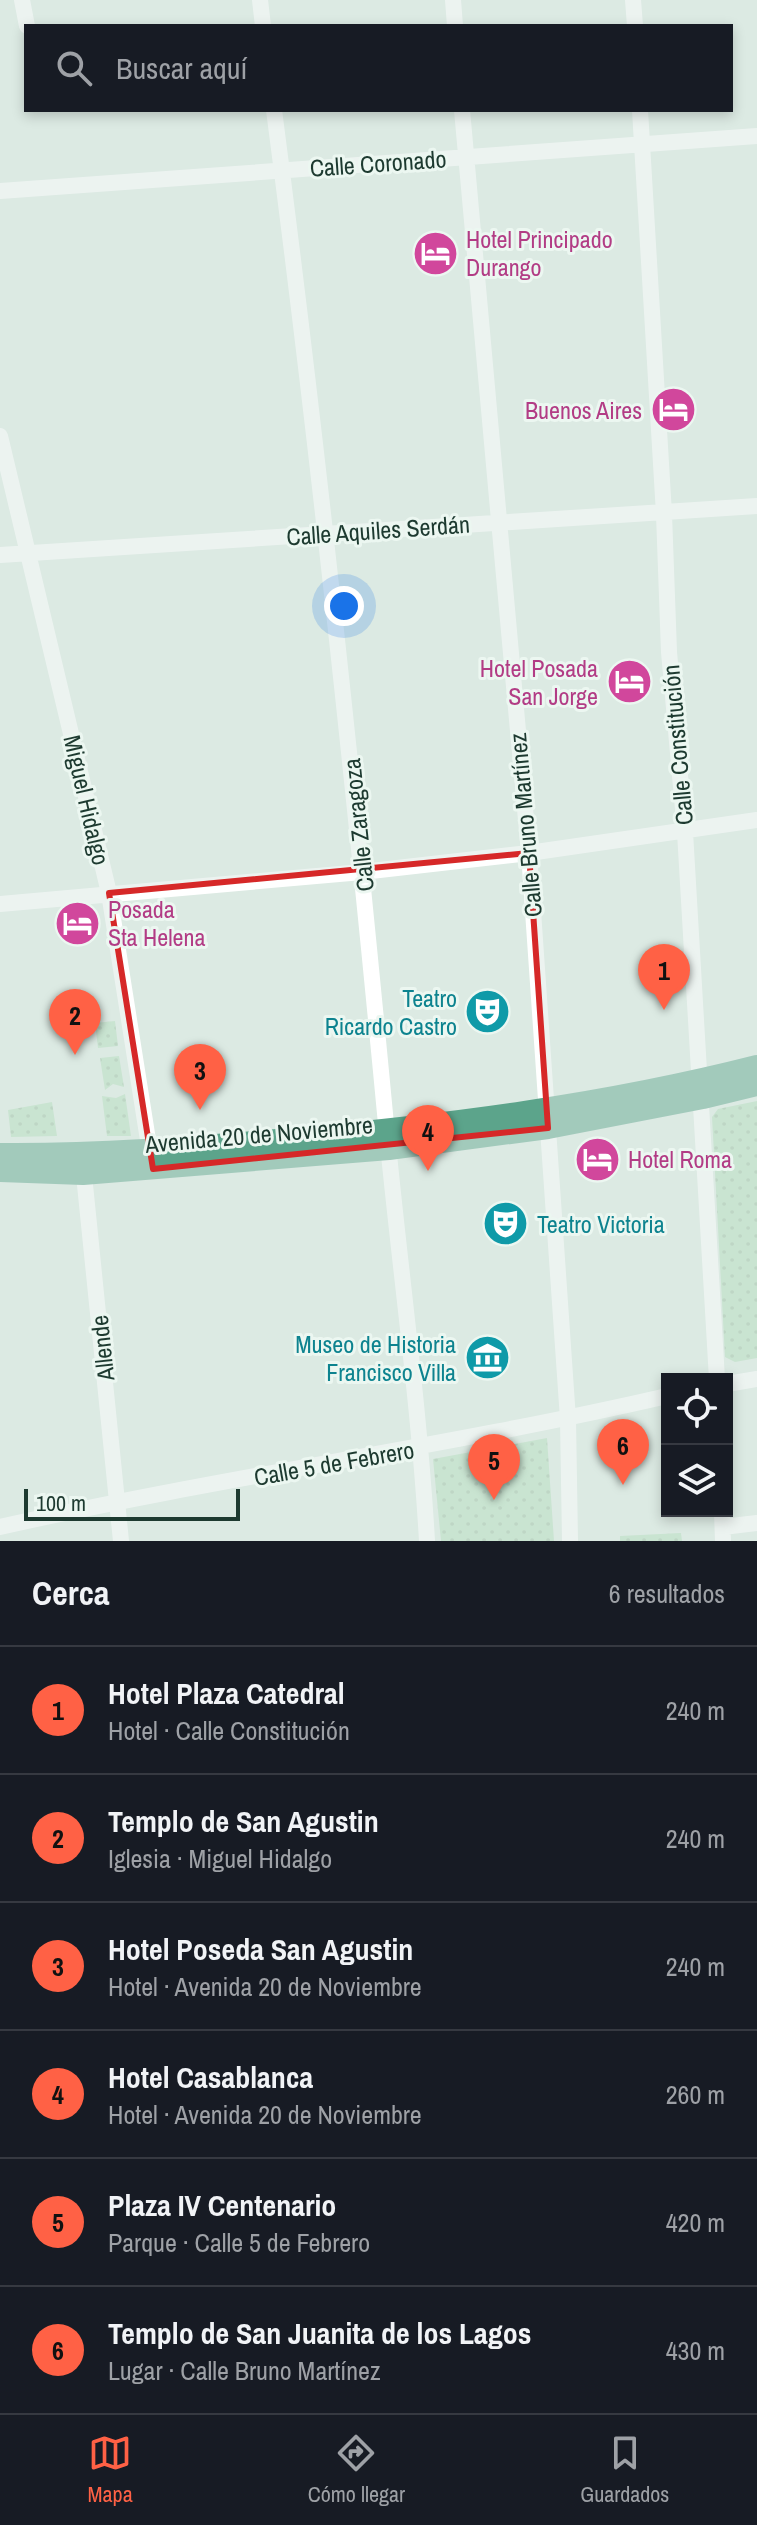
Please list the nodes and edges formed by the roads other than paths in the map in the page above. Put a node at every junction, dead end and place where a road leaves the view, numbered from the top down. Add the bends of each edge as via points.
1 (22, 0) edge
2 (260, 0) edge
3 (453, 0) edge
4 (633, 0) edge
5 (27, 24) edge
6 (263, 24) edge
7 (455, 24) edge
8 (635, 24) edge
9 (274, 112) edge
10 (462, 112) edge
11 (640, 112) edge
12 (757, 136) edge
13 (642, 144) junction
14 (467, 157) junction
15 (282, 171) junction
16 (0, 191) edge
17 (0, 436) edge
18 (757, 506) edge
19 (664, 514) junction
20 (499, 522) junction
21 (324, 533) junction
22 (29, 553) junction
23 (0, 555) edge
24 (757, 820) edge
25 (685, 832) junction
26 (529, 853) junction
27 (362, 872) junction
28 (109, 893) junction
29 (0, 904) edge
30 (757, 1066) edge
31 (757, 1085) edge
32 (701, 1089) junction
33 (547, 1118) junction
34 (388, 1140) junction
35 (0, 1154) edge
36 (152, 1160) junction
37 (83, 1164) junction
38 (0, 1171) edge
39 (717, 1373) edge
40 (757, 1379) edge
41 (733, 1383) edge
42 (661, 1397) edge
43 (568, 1419) junction
44 (422, 1448) junction
45 (117, 1500) junction
46 (757, 1523) edge
47 (723, 1526) edge
48 (0, 1527) edge
49 (121, 1541) edge
50 (427, 1541) edge
51 (570, 1541) edge

1 - 5 street
2 - 6 street
3 - 7 street
4 - 8 street
9 - 15 street, Calle Zaragoza
10 - 14 street, Calle Bruno Martínez
11 - 13 street, Calle Constitución
12 - 13 street, Calle Coronado
13 - 14 street, Calle Coronado
13 - 19 street, Calle Constitución
14 - 15 street, Calle Coronado
14 - 20 street, Calle Bruno Martínez
15 - 16 street, Calle Coronado
15 - 21 street, Calle Zaragoza
17 - 22 street, Miguel Hidalgo
18 - 19 street, Calle Aquiles Serdán
19 - 20 street, Calle Aquiles Serdán
19 - 25 street, Calle Constitución via 669,652
20 - 21 street, Calle Aquiles Serdán
20 - 26 street, Calle Bruno Martínez
21 - 22 street, Calle Aquiles Serdán
21 - 27 street, Calle Zaragoza
22 - 23 street, Calle Aquiles Serdán
22 - 28 street, Miguel Hidalgo
24 - 25 street
25 - 26 street
25 - 32 street, Calle Constitución
26 - 27 street
26 - 33 street, Calle Bruno Martínez
27 - 28 street
27 - 34 street, Calle Zaragoza
28 - 29 street
28 - 36 street, Miguel Hidalgo
30 - 32 main road, Avenida 20 de Noviembre
31 - 32 main road, Avenida 20 de Noviembre
32 - 33 main road, Avenida 20 de Noviembre
32 - 39 street, Calle Constitución
33 - 34 main road, Avenida 20 de Noviembre
33 - 43 street, Calle Bruno Martínez
34 - 36 main road, Avenida 20 de Noviembre
34 - 44 street, Calle Zaragoza
35 - 37 main road, Avenida 20 de Noviembre
36 - 37 main road, Avenida 20 de Noviembre
37 - 38 main road, Avenida 20 de Noviembre
37 - 45 street, Allende
40 - 41 street
42 - 43 street, Calle 5 de Febrero
43 - 44 street, Calle 5 de Febrero
43 - 51 street, Calle Bruno Martínez
44 - 45 street, Calle 5 de Febrero
44 - 50 street, Calle Zaragoza
45 - 48 street, Calle 5 de Febrero
45 - 49 street, Allende
46 - 47 street

